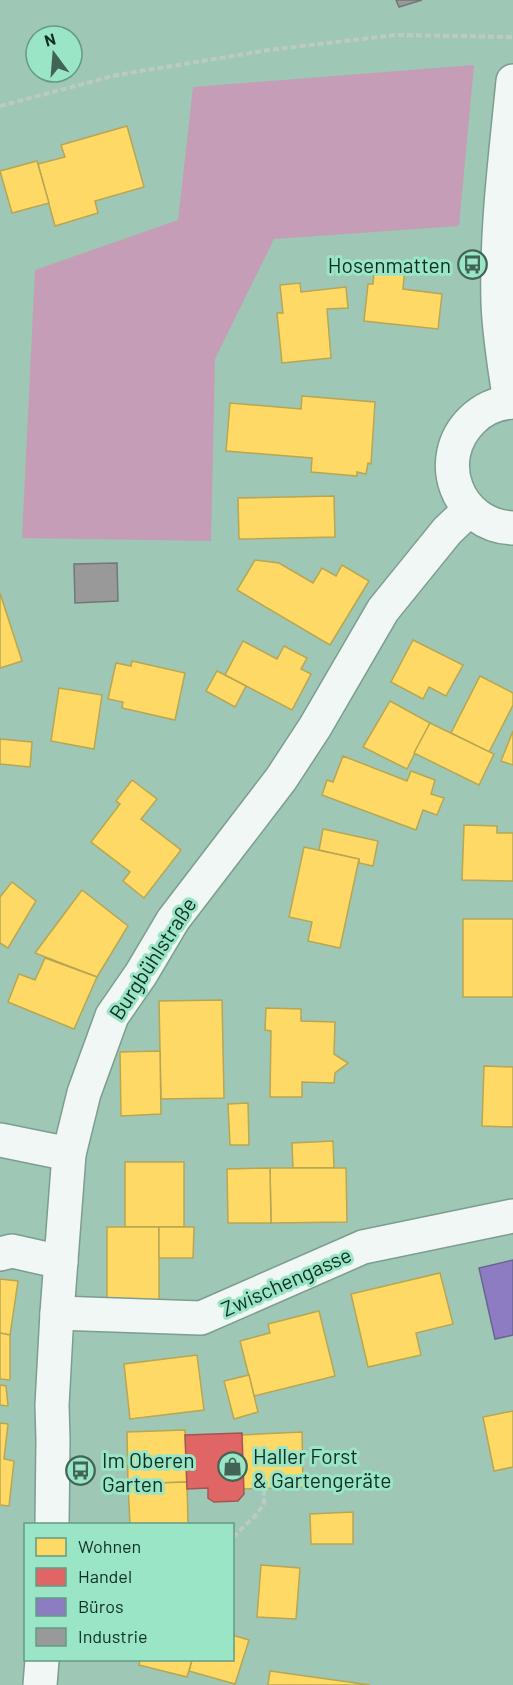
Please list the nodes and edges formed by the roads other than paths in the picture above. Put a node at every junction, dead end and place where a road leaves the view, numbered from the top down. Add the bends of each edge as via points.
1 (513, 81) edge
2 (512, 402) edge
3 (469, 510) junction
4 (513, 528) edge
5 (0, 1140) edge
6 (69, 1154) junction
7 (513, 1216) edge
8 (0, 1254) edge
9 (61, 1262) junction
10 (57, 1313) junction
11 (52, 1523) edge
12 (42, 1661) edge
13 (40, 1685) edge

1 - 2 street via 502,190 498,302
2 - 3 street via 479,413 455,445 452,472 457,491
3 - 4 street via 487,522
3 - 6 street, Burgbühlstraße via 383,610 281,779 173,920 112,1016 84,1093
5 - 6 street
6 - 9 street, Burgbühlstraße
7 - 10 street, Zwischengasse via 363,1247 201,1318
8 - 9 street via 12,1251
9 - 10 street, Burgbühlstraße
10 - 11 street, Burgbühlstraße
12 - 13 street

